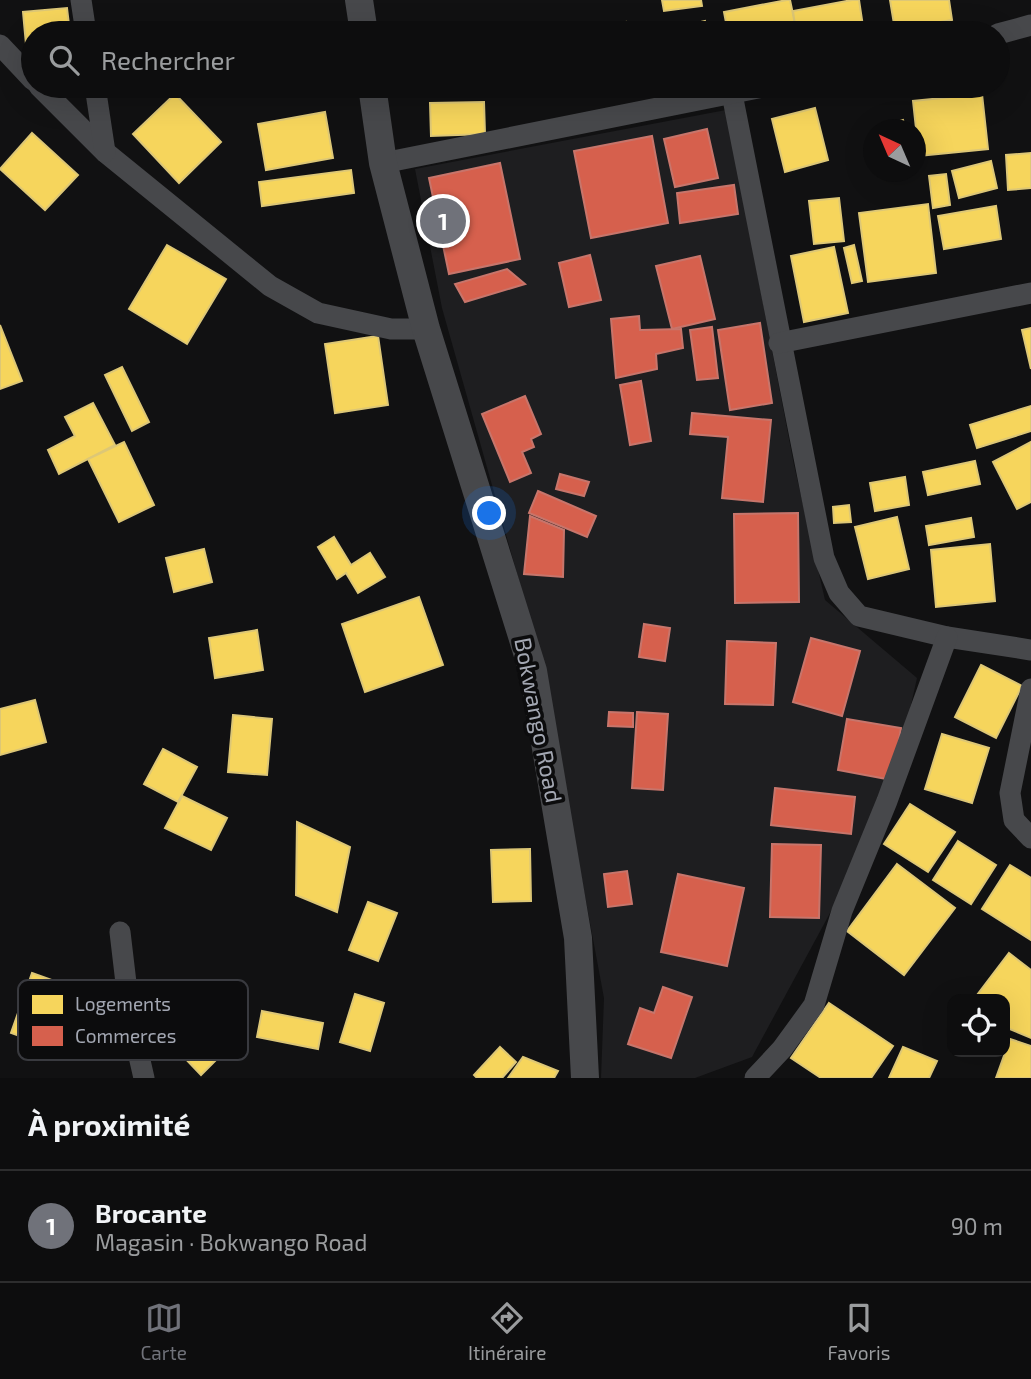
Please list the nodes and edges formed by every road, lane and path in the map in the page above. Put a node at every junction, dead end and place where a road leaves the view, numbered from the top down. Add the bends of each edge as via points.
1 (81, 0) edge
2 (359, 0) edge
3 (84, 21) edge
4 (362, 21) edge
5 (1031, 25) edge
6 (1010, 31) edge
7 (0, 45) edge
8 (21, 67) edge
9 (51, 98) edge
10 (97, 98) edge
11 (374, 98) edge
12 (712, 98) edge
13 (733, 98) edge
14 (106, 152) junction
15 (383, 163) junction
16 (1031, 293) edge
17 (426, 329) junction
18 (779, 343) junction
19 (947, 637) junction
20 (1031, 650) edge
21 (1031, 689) edge
22 (1031, 838) edge
23 (120, 932) dead end
24 (126, 980) edge
25 (140, 1060) edge
26 (144, 1078) edge
27 (584, 1078) edge
28 (755, 1078) edge

1 - 3 street
2 - 4 street
5 - 6 street
7 - 8 street
9 - 14 street
10 - 14 street
11 - 15 street, Bokwango Road
12 - 15 street
13 - 18 street
14 - 17 street via 270,286 317,313 391,329
15 - 17 street, Bokwango Road
16 - 18 street
17 - 27 street, Bokwango Road via 533,671 578,938
18 - 19 street via 824,558 839,593 859,616
19 - 20 street
19 - 28 street via 842,911 814,1004
21 - 22 street via 1010,793 1014,820
23 - 24 street
25 - 26 street

